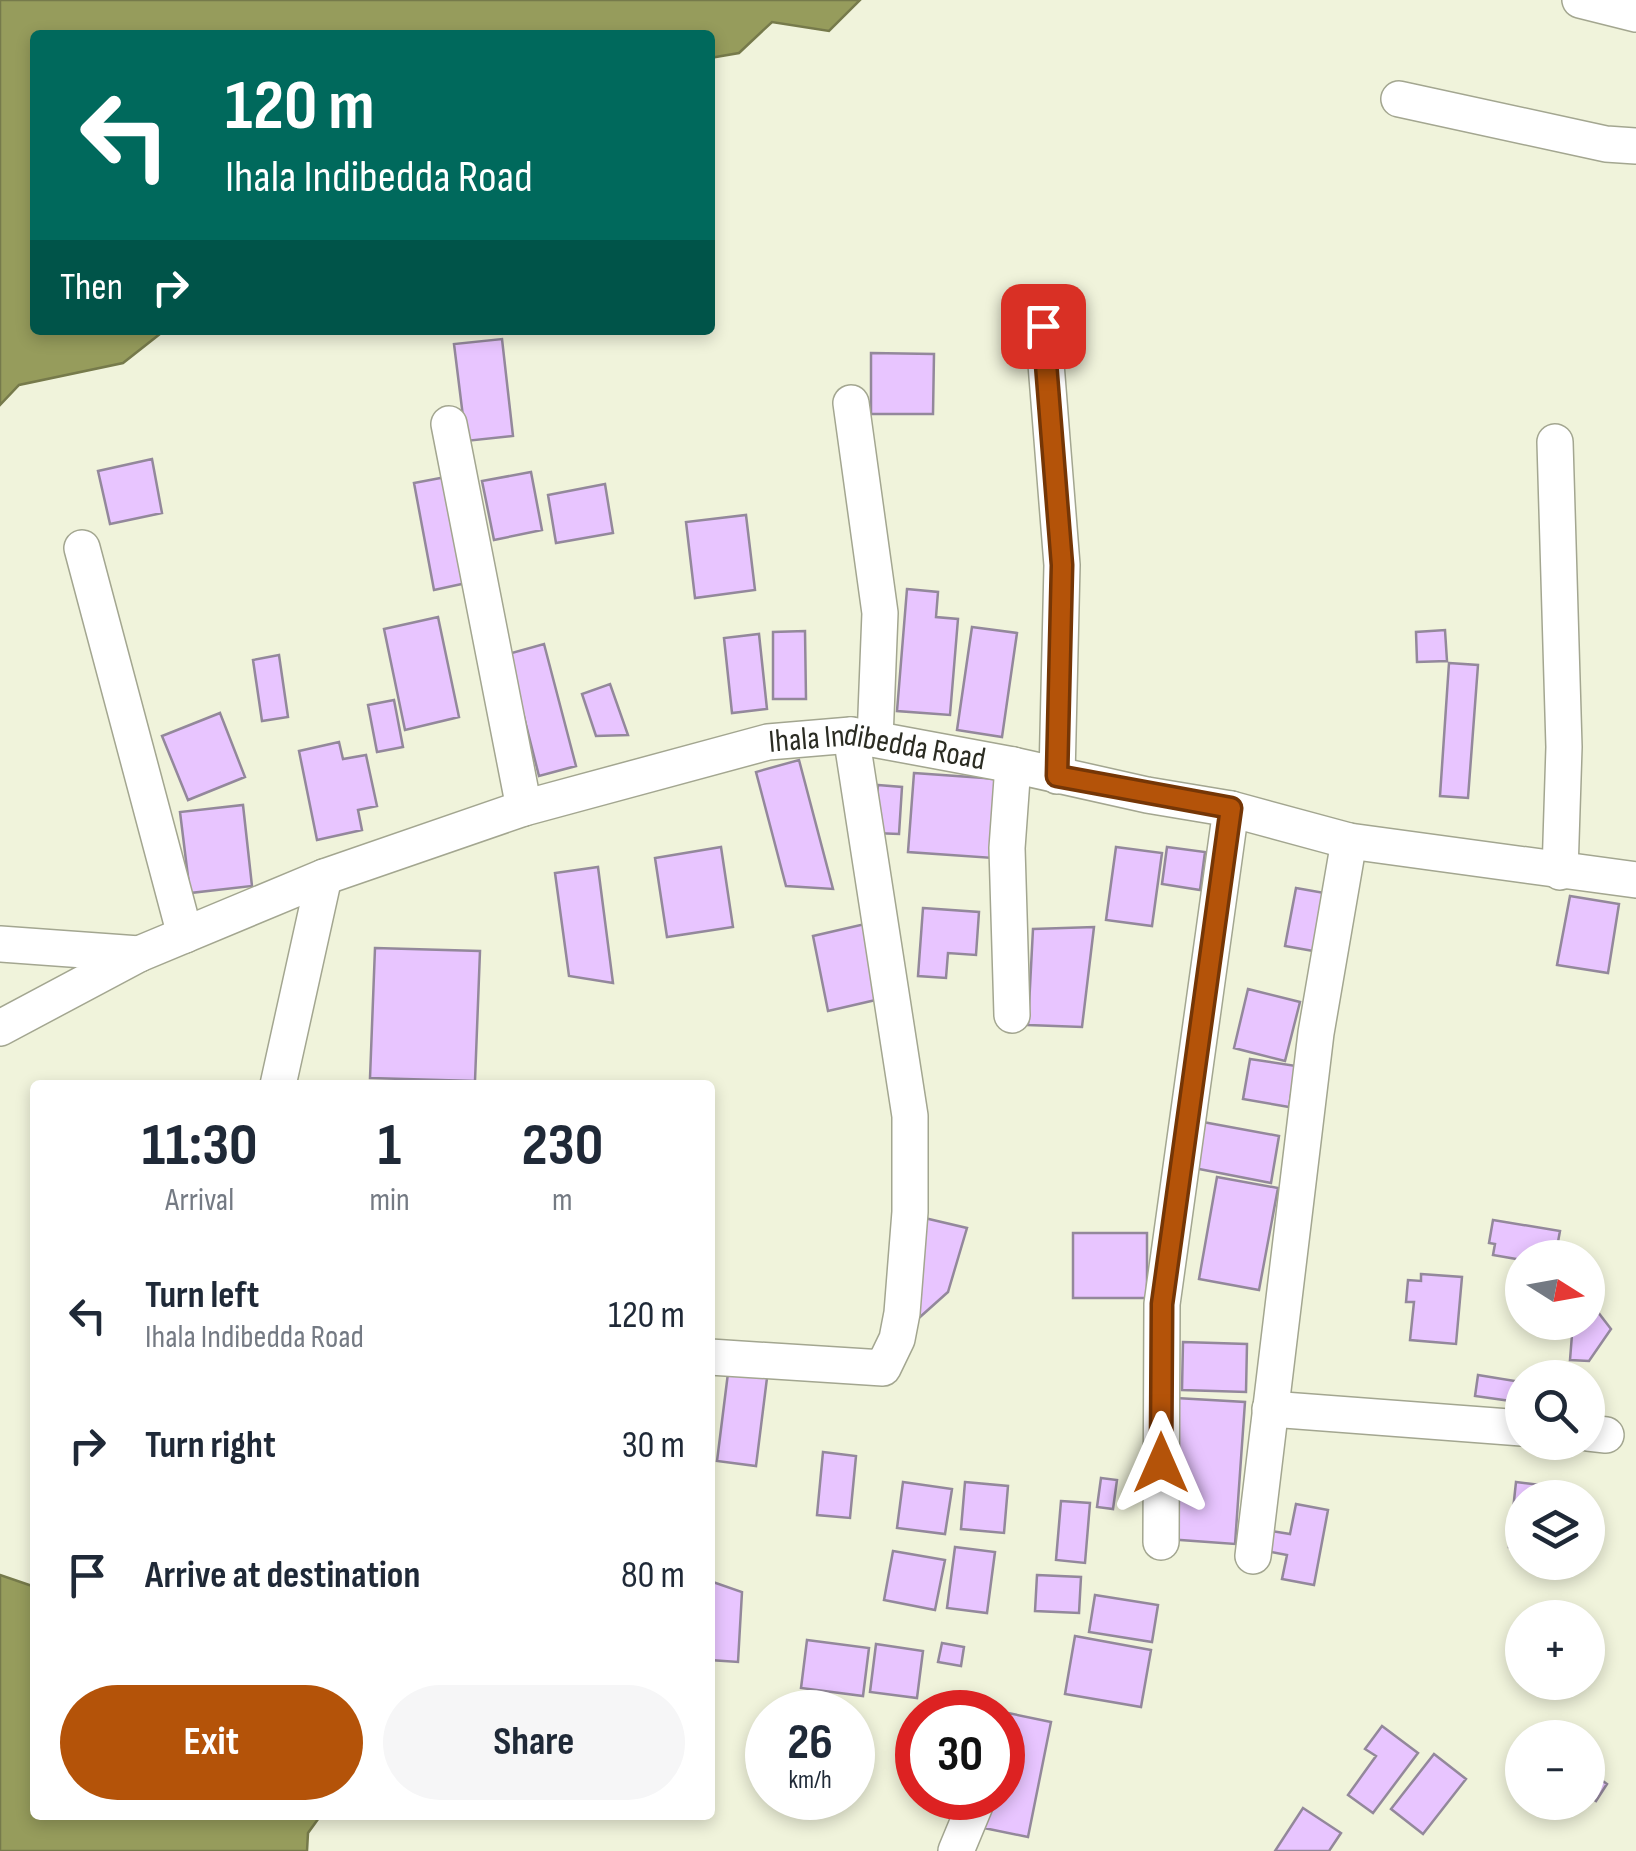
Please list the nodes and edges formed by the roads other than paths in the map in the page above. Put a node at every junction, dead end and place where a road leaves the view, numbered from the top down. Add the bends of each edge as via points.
1 (1580, 0) edge
2 (1636, 14) edge
3 (1399, 99) dead end
4 (1636, 146) edge
5 (1043, 326) dead end
6 (851, 403) dead end
7 (449, 424) dead end
8 (1555, 442) dead end
9 (82, 548) dead end
10 (863, 737) junction
11 (1013, 765) junction
12 (1057, 776) junction
13 (524, 808) junction
14 (1231, 808) junction
15 (1349, 841) junction
16 (1560, 872) junction
17 (324, 878) junction
18 (1636, 880) edge
19 (185, 934) junction
20 (0, 944) edge
21 (140, 954) junction
22 (1012, 1015) dead end
23 (0, 1028) edge
24 (279, 1080) edge
25 (715, 1357) edge
26 (1270, 1409) junction
27 (1505, 1427) edge
28 (1161, 1542) dead end
29 (1253, 1556) dead end
30 (969, 1820) edge
31 (956, 1851) edge

1 - 2 street
3 - 4 street
5 - 12 street via 1062,565
6 - 10 street via 880,614
7 - 13 street
8 - 16 street via 1564,746
9 - 19 street
10 - 11 street, Ihala Indibedda Road
10 - 13 street, Ihala Indibedda Road via 768,742
10 - 25 street via 910,1116 910,1212 897,1339 884,1368
11 - 12 street, Ihala Indibedda Road
11 - 22 street via 1007,848
12 - 14 street, Ihala Indibedda Road
13 - 17 street, Ihala Indibedda Road
14 - 15 street, Ihala Indibedda Road
14 - 28 street via 1162,1304
15 - 16 street, Ihala Indibedda Road
15 - 26 street via 1316,1033
16 - 18 street, Ihala Indibedda Road
17 - 19 street, Ihala Indibedda Road
17 - 24 street
19 - 21 street, Ihala Indibedda Road
20 - 21 street, Ihala Indibedda Road
21 - 23 street, Ihala Indibedda Road
26 - 27 street
26 - 29 street
30 - 31 street

